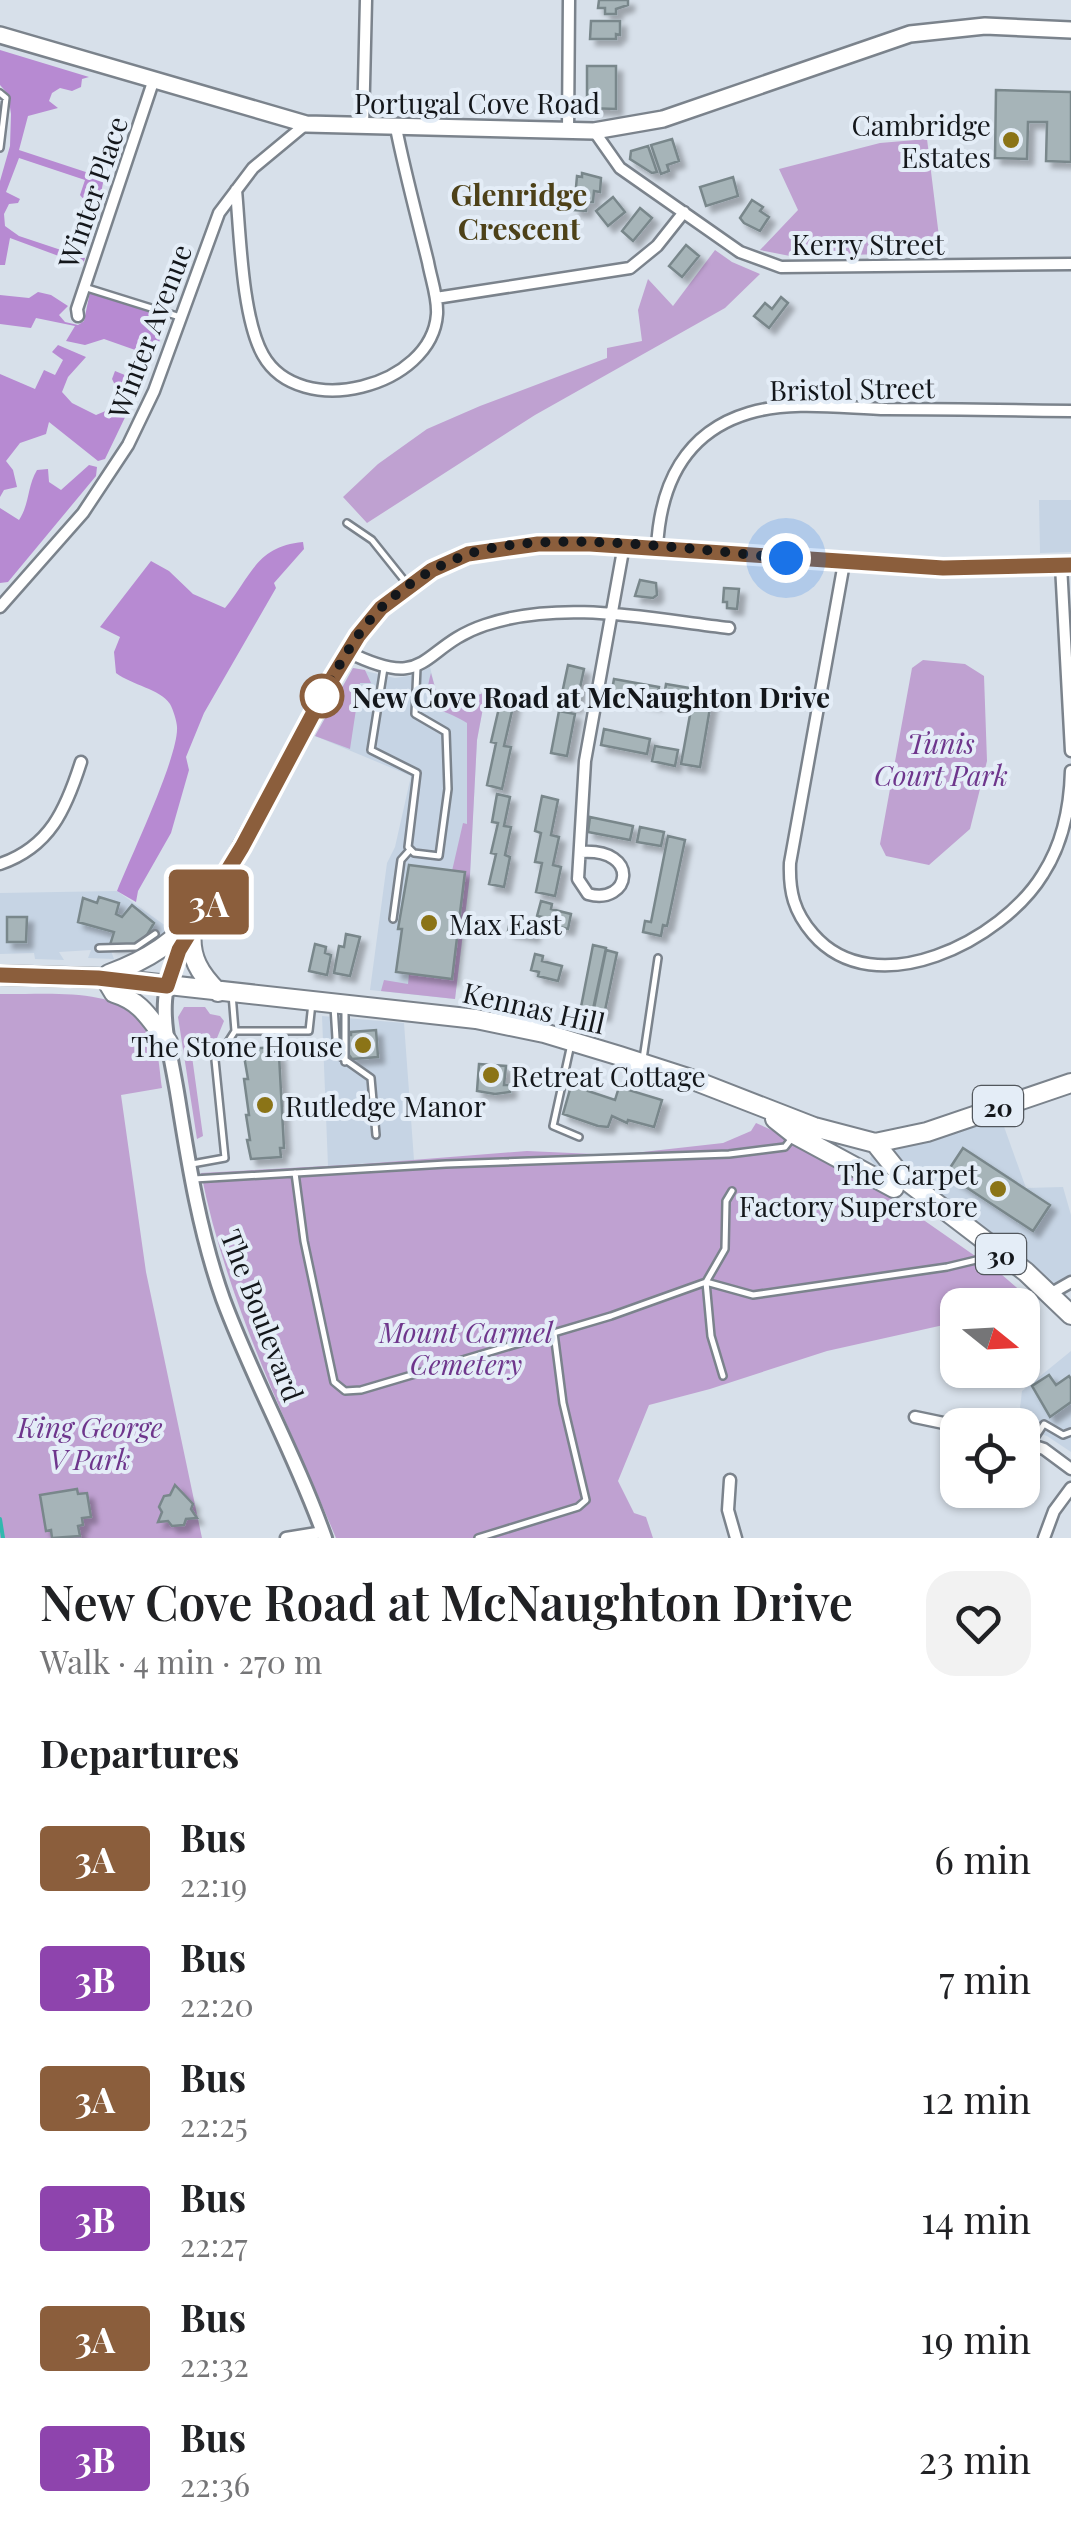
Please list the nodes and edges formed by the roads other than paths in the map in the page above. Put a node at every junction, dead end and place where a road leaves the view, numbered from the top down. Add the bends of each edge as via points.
1 (366, 0) edge
2 (569, 0) edge
3 (1071, 30) edge
4 (0, 35) edge
5 (153, 82) junction
6 (0, 93) edge
7 (306, 124) junction
8 (363, 127) junction
9 (396, 128) junction
10 (568, 131) junction
11 (594, 131) junction
12 (0, 148) edge
13 (236, 190) junction
14 (684, 212) junction
15 (1071, 264) edge
16 (84, 287) junction
17 (436, 298) junction
18 (78, 316) dead end
19 (180, 317) junction
20 (1071, 411) edge
21 (347, 523) dead end
22 (624, 545) junction
23 (657, 548) junction
24 (844, 563) junction
25 (1066, 565) edge
26 (408, 586) junction
27 (0, 607) edge
28 (612, 614) junction
29 (730, 628) dead end
30 (348, 652) junction
31 (416, 667) junction
32 (384, 668) junction
33 (1071, 752) edge
34 (80, 762) dead end
35 (1071, 771) edge
36 (410, 850) junction
37 (580, 852) junction
38 (0, 864) edge
39 (205, 910) junction
40 (393, 920) dead end
41 (149, 929) dead end
42 (192, 930) junction
43 (161, 940) junction
44 (99, 948) dead end
45 (658, 958) dead end
46 (0, 975) edge
47 (105, 978) junction
48 (167, 986) junction
49 (225, 992) junction
50 (312, 1000) junction
51 (340, 1003) junction
52 (235, 1031) junction
53 (572, 1041) junction
54 (168, 1042) junction
55 (345, 1062) junction
56 (642, 1063) junction
57 (1071, 1083) edge
58 (764, 1109) junction
59 (927, 1132) junction
60 (794, 1134) junction
61 (376, 1135) dead end
62 (579, 1137) dead end
63 (875, 1142) junction
64 (190, 1172) junction
65 (295, 1173) junction
66 (894, 1188) junction
67 (732, 1191) dead end
68 (920, 1192) junction
69 (938, 1208) junction
70 (1002, 1254) junction
71 (706, 1282) junction
72 (1071, 1282) edge
73 (1050, 1294) junction
74 (1071, 1315) edge
75 (554, 1332) junction
76 (723, 1376) dead end
77 (915, 1417) dead end
78 (940, 1422) edge
79 (1040, 1428) edge
80 (1071, 1432) edge
81 (1040, 1448) edge
82 (1071, 1469) edge
83 (730, 1480) dead end
84 (1071, 1488) edge
85 (324, 1535) edge
86 (286, 1538) edge
87 (478, 1538) edge
88 (736, 1538) edge
89 (1044, 1538) edge

1 - 8 street
2 - 10 street
3 - 11 main road, Portugal Cove Road via 986,26 910,34 663,119
4 - 5 main road, Portugal Cove Road
5 - 7 main road, Portugal Cove Road
5 - 16 street, Winter Place
6 - 12 lane via 6,98
7 - 8 main road, Portugal Cove Road
7 - 13 street, Winter Avenue
8 - 9 main road, Portugal Cove Road
9 - 10 main road, Portugal Cove Road
9 - 17 street
10 - 11 main road, Portugal Cove Road
11 - 14 street, Kerry Street via 620,168
13 - 17 street via 255,336 271,366 291,381 338,390 396,372 427,345
13 - 19 street, Winter Avenue via 212,229
14 - 15 street, Kerry Street via 740,252 781,267
14 - 17 street via 630,268
16 - 18 street, Winter Place
16 - 19 lane
19 - 27 street, Winter Avenue via 154,392 117,465
20 - 23 street, Bristol Street via 797,407 749,413 704,437 680,463 664,496
21 - 26 lane via 372,540
22 - 23 street
22 - 26 street via 485,550
22 - 28 street
23 - 24 street
24 - 25 street
24 - 35 street via 790,863 794,907 826,948 890,965 940,954 987,932 1026,896 1055,854
25 - 33 street
26 - 30 street via 381,608
28 - 29 street
28 - 31 street via 507,618 479,627
28 - 37 street via 585,761
30 - 32 street
30 - 39 street
31 - 32 street
31 - 36 lane via 415,714 446,732 448,788 440,856
32 - 36 lane via 371,750 416,773
34 - 38 street via 55,825 21,857
36 - 40 lane via 401,860
37 - 37 street via 606,853 619,862 621,884 613,894 600,898 581,888
39 - 42 street
39 - 43 main road
41 - 43 lane
42 - 48 street
42 - 49 main road via 197,966
43 - 44 lane
43 - 47 main road via 134,966
45 - 56 lane
46 - 47 main road, Kennas Hill
47 - 48 main road, Kennas Hill
47 - 54 main road via 114,993 148,1012
48 - 49 main road, Kennas Hill
48 - 54 street, The Boulevard via 162,1006
49 - 50 main road, Kennas Hill
49 - 52 lane
50 - 51 main road, Kennas Hill
50 - 52 lane via 309,1031
51 - 53 main road, Kennas Hill via 476,1019
51 - 55 lane
51 - 55 lane via 335,1048
52 - 64 lane via 213,1054 225,1158
53 - 56 main road, Kennas Hill
53 - 62 lane via 553,1126
54 - 64 street, The Boulevard
55 - 61 lane via 371,1078
56 - 58 main road, Kennas Hill
57 - 59 main road, 20
58 - 60 main road
58 - 63 main road, Kennas Hill
59 - 63 main road, 20
59 - 68 main road via 906,1160
60 - 65 lane via 784,1147 729,1154
60 - 66 main road
63 - 66 main road via 870,1159
63 - 68 main road, 30
64 - 65 lane
64 - 85 street, The Boulevard via 226,1305
65 - 75 lane via 338,1388 361,1390
66 - 69 main road, 30
67 - 71 lane via 724,1248
68 - 69 main road, 30
69 - 70 main road, 30
70 - 71 lane via 752,1295
70 - 73 main road, 30
71 - 75 lane
71 - 76 lane
72 - 73 street
73 - 74 main road, 30
75 - 87 lane via 586,1500
77 - 78 street
79 - 80 lane
81 - 82 street
83 - 88 street via 728,1510
84 - 89 street
85 - 86 street

